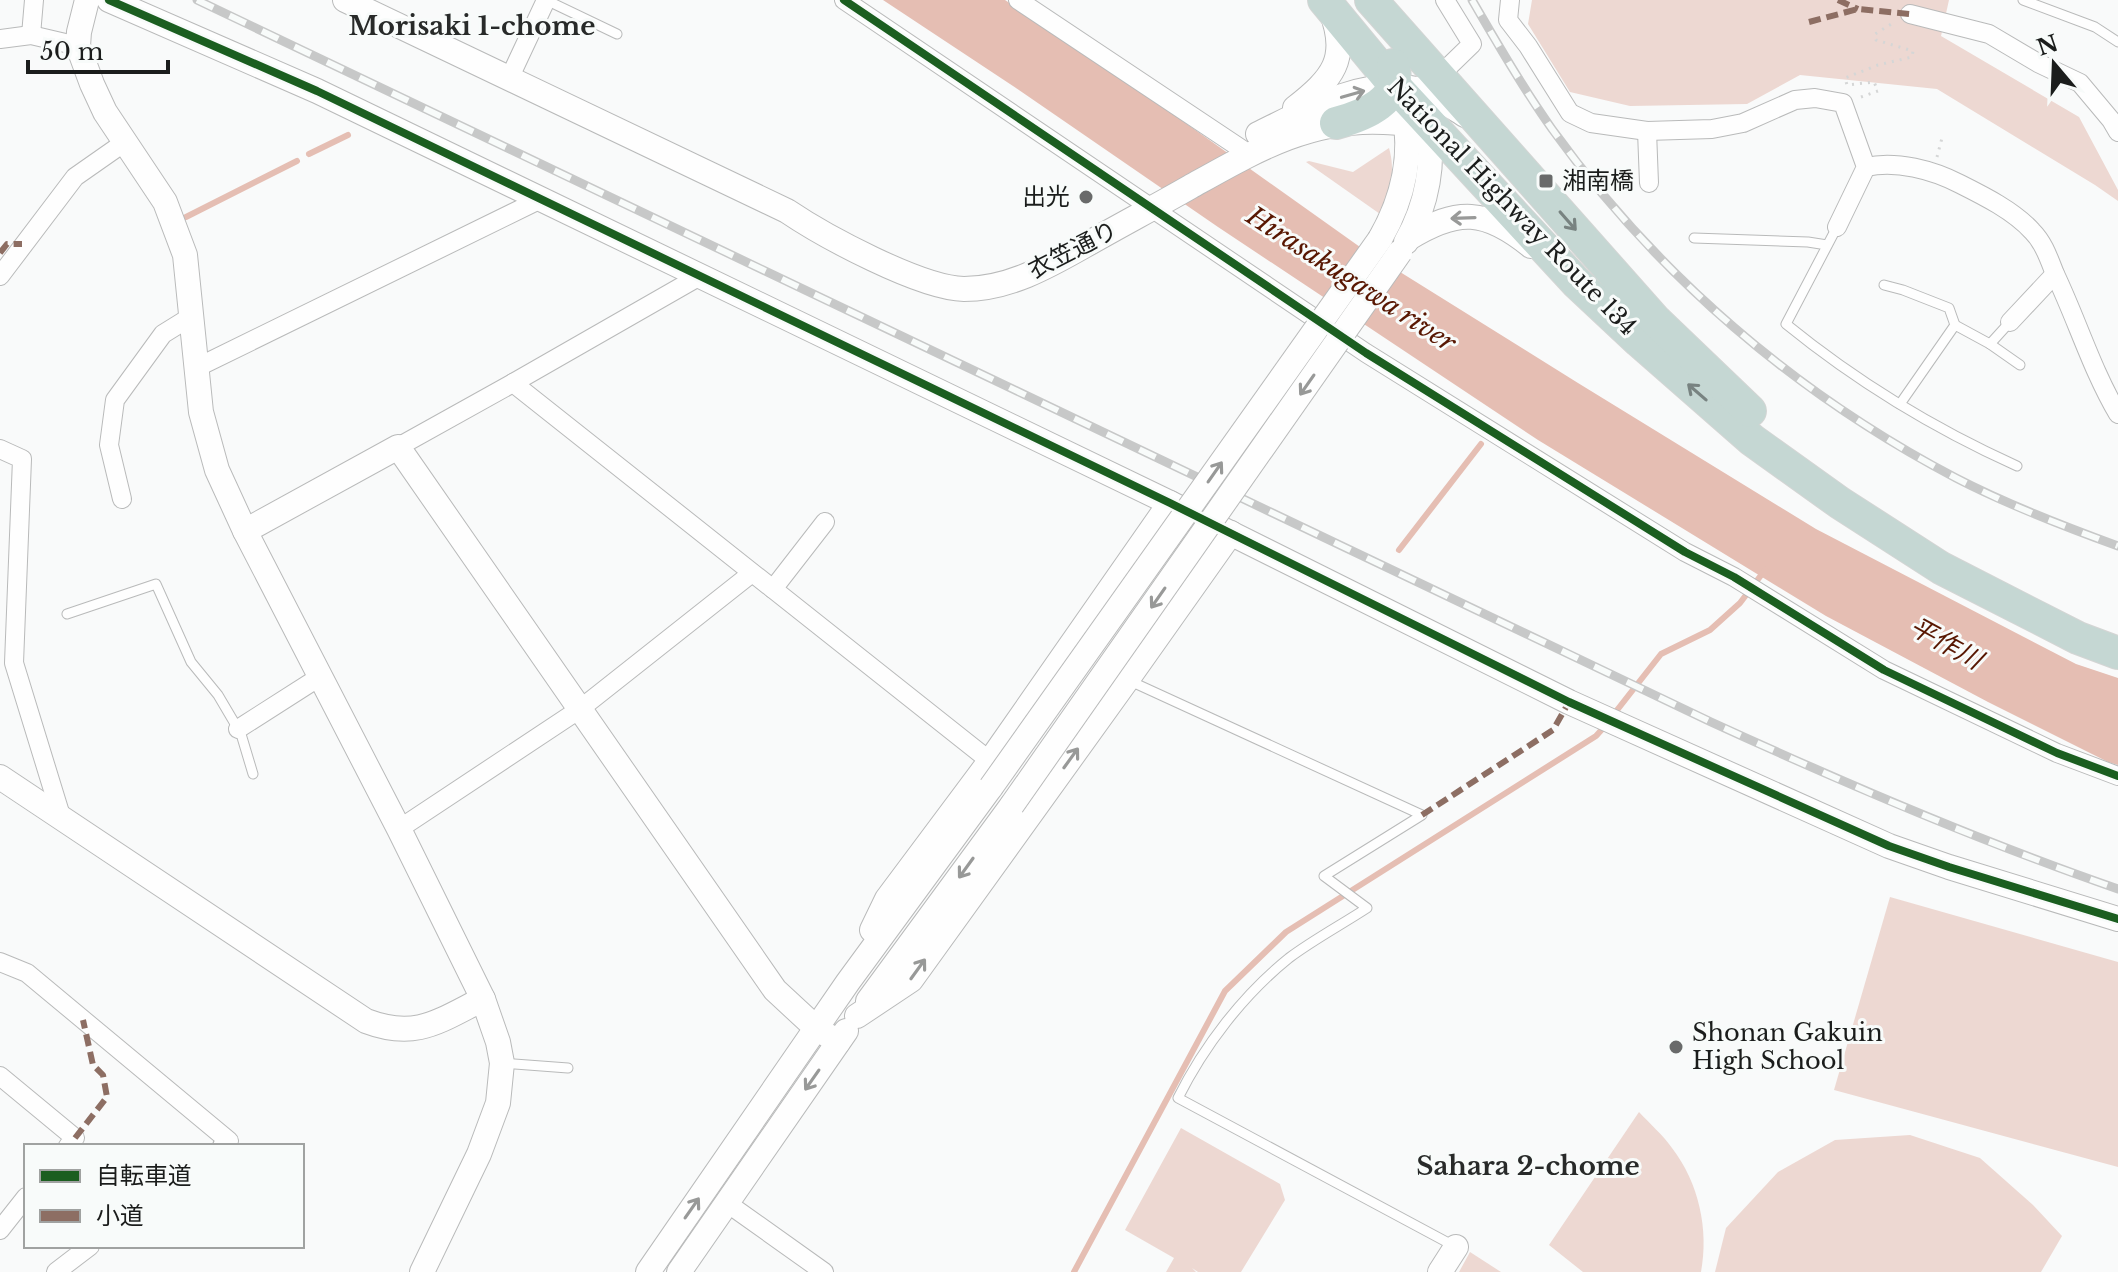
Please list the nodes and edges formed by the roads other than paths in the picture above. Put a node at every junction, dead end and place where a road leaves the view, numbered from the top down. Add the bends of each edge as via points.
1 (34, 0) edge
2 (87, 0) edge
3 (109, 0) edge
4 (345, 0) edge
5 (546, 0) edge
6 (844, 0) edge
7 (1018, 0) edge
8 (1371, 0) edge
9 (1445, 0) edge
10 (1510, 0) edge
11 (2023, 0) edge
12 (1338, 2) edge
13 (1910, 14) road end
14 (617, 34) dead end
15 (31, 35) junction
16 (0, 39) edge
17 (2118, 42) edge
18 (78, 46) junction
19 (509, 79) junction
20 (1423, 109) junction
21 (1336, 123) joint
22 (2116, 123) edge
23 (1647, 131) junction
24 (125, 142) junction
25 (1240, 149) junction
26 (1866, 167) junction
27 (1649, 183) dead end
28 (539, 200) junction
29 (1150, 201) junction
30 (1837, 227) joint
31 (1694, 238) dead end
32 (1396, 243) junction
33 (1827, 245) junction
34 (2055, 274) junction
35 (0, 276) edge
36 (700, 276) junction
37 (1576, 282) junction
38 (1884, 285) dead end
39 (192, 316) junction
40 (2010, 322) joint
41 (1955, 325) junction
42 (1990, 344) junction
43 (2020, 365) dead end
44 (196, 368) junction
45 (513, 383) junction
46 (1900, 404) junction
47 (2118, 414) edge
48 (398, 447) junction
49 (0, 449) edge
50 (2017, 466) dead end
51 (122, 499) dead end
52 (1170, 503) junction
53 (825, 522) dead end
54 (245, 531) junction
55 (1231, 533) junction
56 (1146, 537) junction
57 (0, 552) edge
58 (18, 560) junction
59 (1206, 568) junction
60 (752, 573) junction
61 (773, 589) junction
62 (67, 614) dead end
63 (2118, 631) edge
64 (2118, 653) edge
65 (7, 660) edge
66 (321, 676) junction
67 (1127, 680) junction
68 (580, 709) junction
69 (238, 729) junction
70 (990, 761) junction
71 (253, 774) dead end
72 (2118, 776) edge
73 (0, 777) edge
74 (61, 816) junction
75 (399, 829) junction
76 (2118, 919) edge
77 (0, 962) edge
78 (848, 982) junction
79 (483, 999) junction
80 (857, 1016) junction
81 (816, 1028) junction
82 (838, 1042) junction
83 (502, 1063) junction
84 (568, 1068) dead end
85 (0, 1076) edge
86 (70, 1144) edge
87 (225, 1144) edge
88 (24, 1200) edge
89 (727, 1203) junction
90 (0, 1230) edge
91 (1456, 1247) joint
92 (87, 1248) edge
93 (56, 1272) edge
94 (422, 1272) edge
95 (648, 1272) edge
96 (679, 1272) edge
97 (824, 1272) edge
98 (1440, 1272) edge

1 - 15 street
2 - 18 street
3 - 28 street via 317,91
4 - 19 street, 衣笠通り
5 - 14 lane
5 - 19 street
6 - 29 street
7 - 25 street
8 - 20 highway, National Highway Route 134
9 - 20 street via 1472,44
10 - 23 street via 1508,20 1570,113 1591,123
11 - 17 lane via 2095,27
12 - 20 highway via 1391,58
12 - 25 street, 衣笠通り via 1336,63 1324,84
13 - 22 street via 1989,34 2080,83
15 - 16 street
15 - 18 street
18 - 24 street via 105,112
19 - 29 street, 衣笠通り via 787,211 823,218 931,268 966,276 1032,259
20 - 21 highway via 1385,100
25 -> 20 street, 衣笠通り via 1303,112 1361,91
20 - 32 street via 1390,221
20 - 37 highway, National Highway Route 134
20 -> 63 highway, National Highway Route 134 via 1498,141 1655,320 1764,424 1952,551
21 - 25 street, 衣笠通り
23 - 26 street via 1743,123 1795,100 1815,98 1843,103
23 - 27 street
24 - 35 street via 75,177
24 - 39 street via 174,223 185,255
25 - 29 street, 衣笠通り
26 - 30 street
26 - 34 street via 1882,164 1932,172 1980,194 2035,233
28 - 36 street
28 - 44 street
29 - 72 street via 1366,353 1685,552 1884,670 2057,753
30 - 33 lane
31 - 33 lane
37 -> 32 street via 1498,224 1468,215 1429,225
78 -> 32 street, bridge
32 -> 80 street, bridge via 1012,805
33 - 46 lane via 1786,324
34 - 40 street
34 - 47 street
36 - 45 street
36 - 52 street
64 -> 37 highway, National Highway Route 134 via 1941,568 1840,503 1752,440
38 - 41 lane via 1949,308
39 - 44 street
39 - 51 street via 163,334 115,400 109,445
40 - 42 lane
41 - 42 lane
41 - 46 lane
42 - 43 lane
44 - 54 street via 217,470
45 - 48 street
45 - 60 street
46 - 50 lane
48 - 54 street
48 - 68 street
49 - 58 street via 22,459
52 - 55 street
52 - 56 street
53 - 61 street
54 - 66 street
55 - 59 street
55 - 76 street via 1569,702 1838,824 1949,867
56 - 59 street
56 - 70 street
57 - 58 street
58 - 65 street
59 - 67 street
60 - 61 street
60 - 68 street
61 - 70 street
62 - 69 lane via 156,584 191,662
65 - 74 street
66 - 69 street
66 - 75 street
80 -> 67 street via 911,980
67 - 91 lane via 1422,815 1324,876 1367,908 1289,958 1244,1000 1194,1066 1178,1098
68 - 75 street
68 - 81 street via 775,990
69 - 71 lane
70 - 78 street via 887,899
73 - 74 street
74 - 79 street via 366,1021 415,1029
75 - 79 street
77 - 87 street via 27,973 229,1141
78 - 81 street
79 - 83 street
80 - 82 street
81 - 82 street
95 -> 81 street
82 -> 89 street
83 - 84 lane
83 - 94 street via 490,1127
85 - 86 street via 75,1138
88 - 90 street
89 - 96 street
89 - 97 street
91 - 98 street
92 - 93 street

